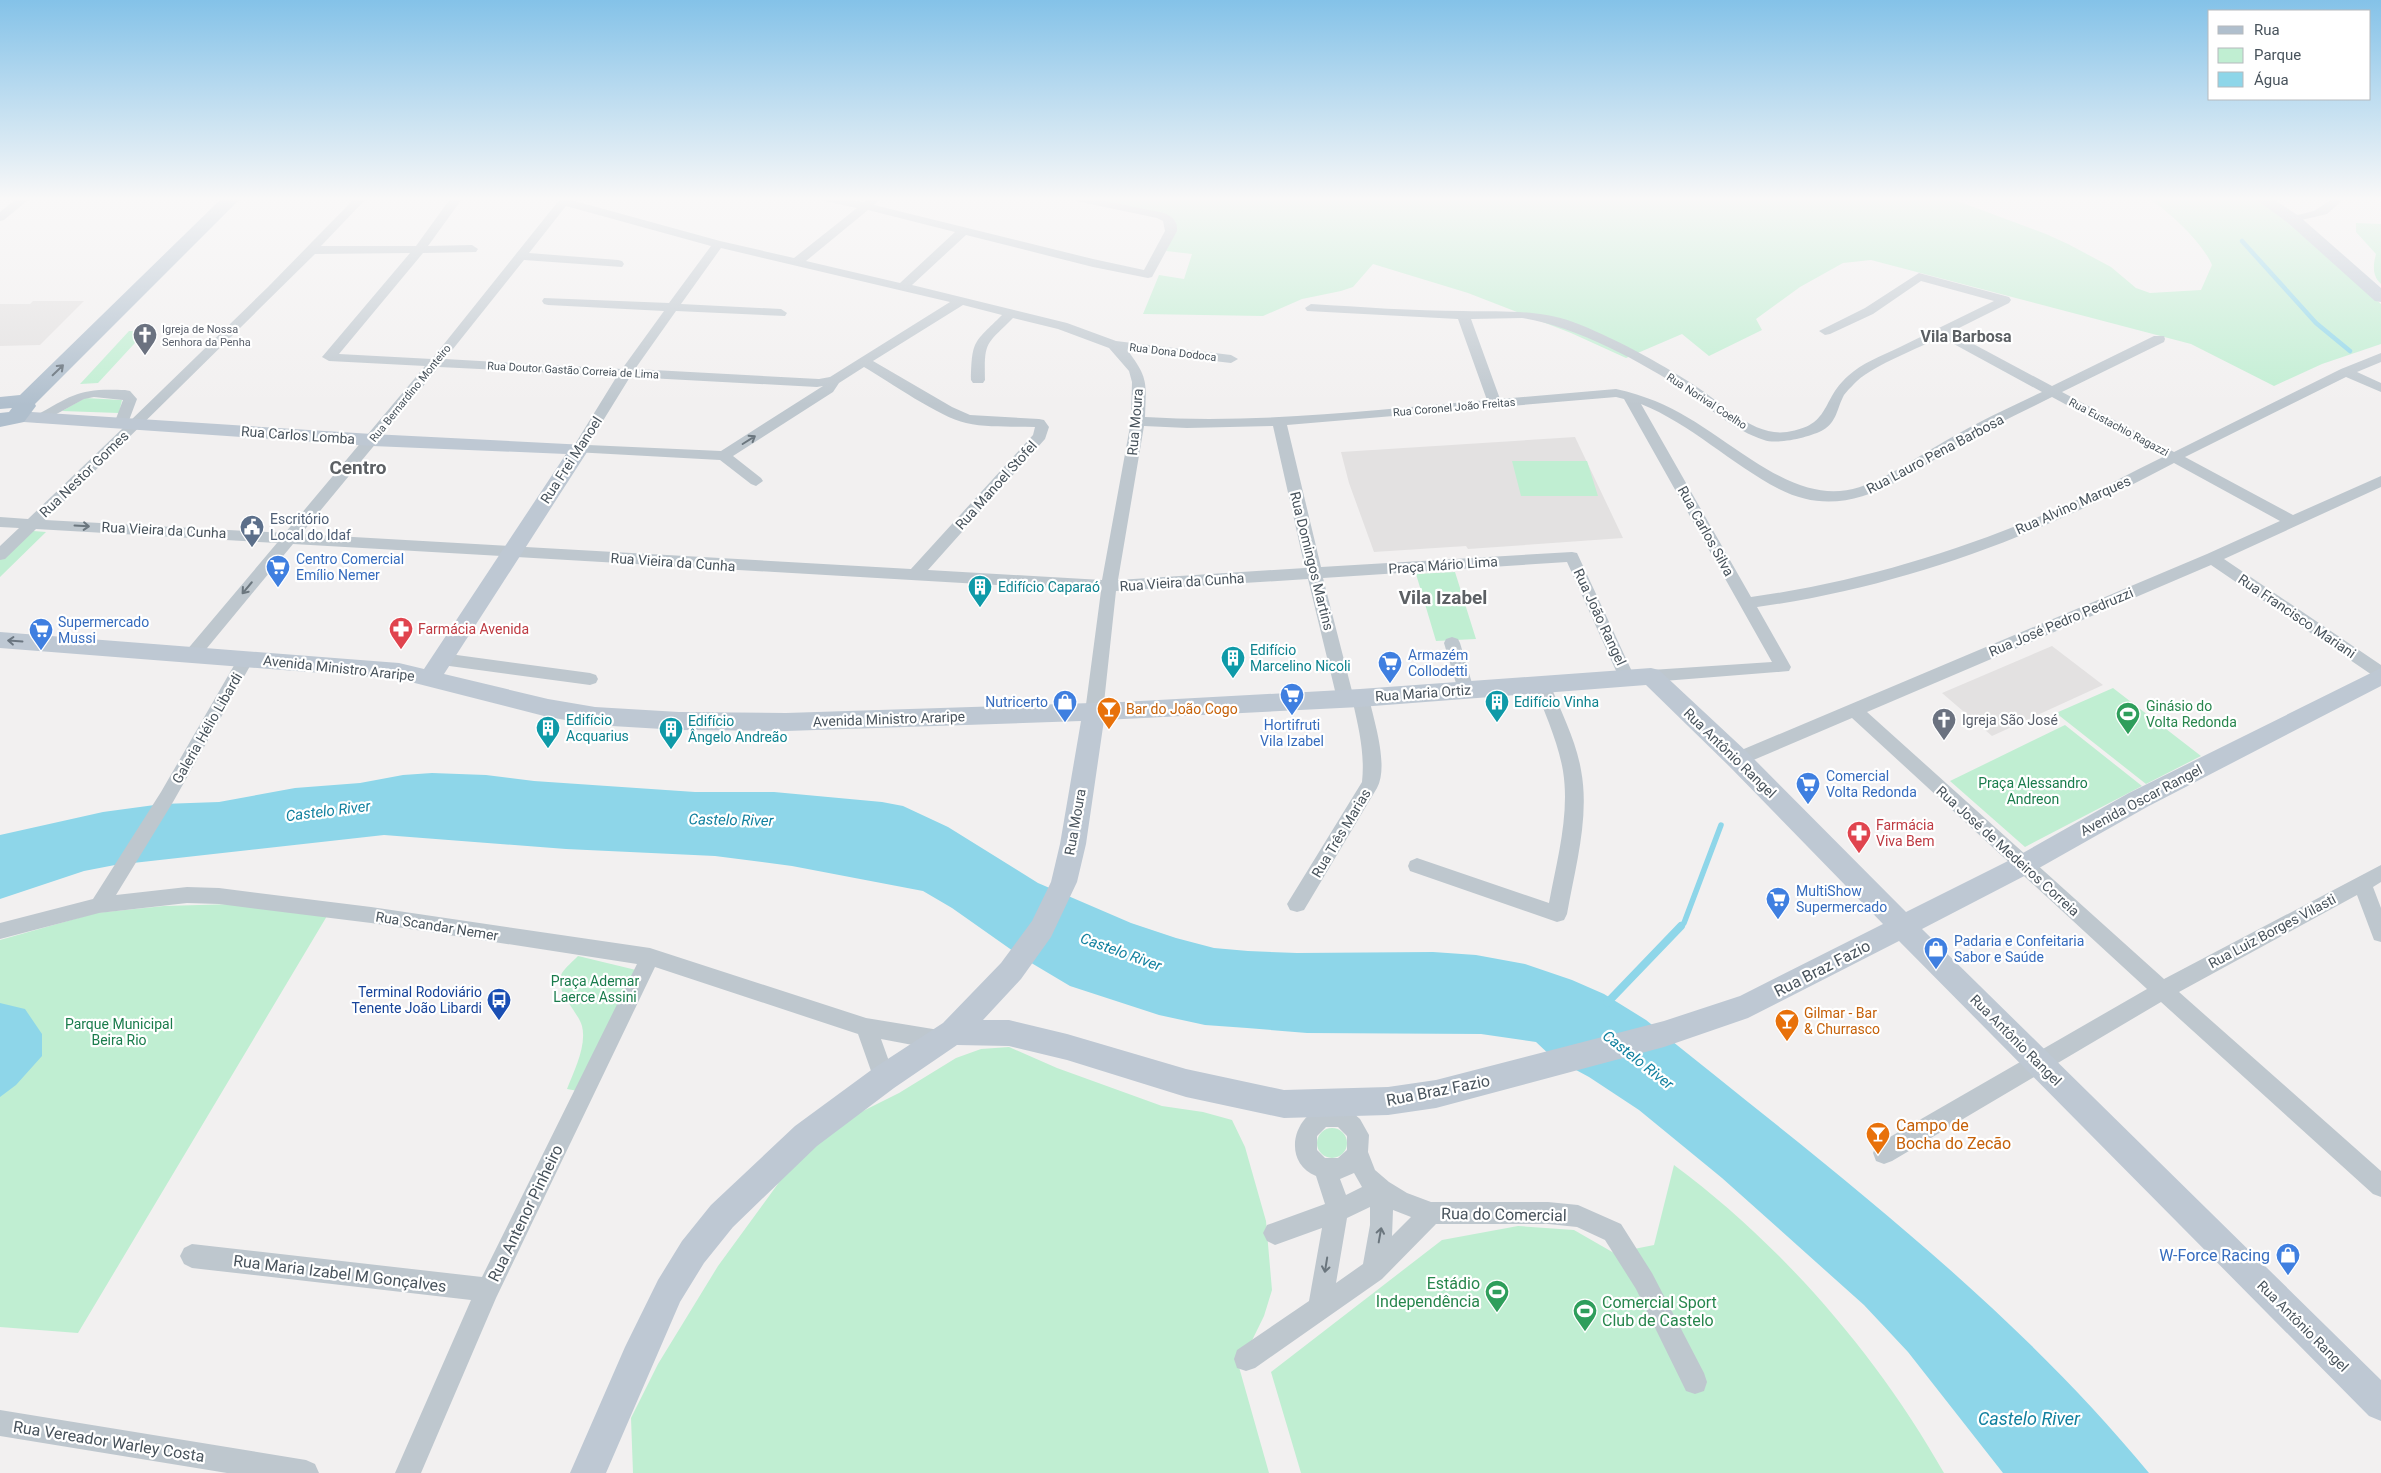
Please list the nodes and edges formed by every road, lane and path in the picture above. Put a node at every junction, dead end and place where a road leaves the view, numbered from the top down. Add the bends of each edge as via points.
1 (139, 268) edge
2 (162, 268) edge
3 (293, 268) edge
4 (404, 268) edge
5 (511, 268) edge
6 (701, 268) edge
7 (822, 268) edge
8 (923, 268) edge
9 (1117, 268) edge
10 (1151, 268) edge
11 (2348, 268) edge
12 (903, 286) junction
13 (2381, 297) edge
14 (548, 301) dead end
15 (961, 301) junction
16 (672, 308) junction
17 (1311, 308) dead end
18 (781, 313) dead end
19 (1011, 313) junction
20 (1463, 315) junction
21 (81, 324) junction
22 (106, 324) junction
23 (1825, 331) dead end
24 (1943, 333) junction
25 (2160, 339) dead end
26 (1114, 345) junction
27 (2381, 357) edge
28 (1231, 359) dead end
29 (865, 362) junction
30 (435, 363) junction
31 (2346, 372) junction
32 (626, 373) junction
33 (834, 380) junction
34 (978, 380) dead end
35 (817, 383) junction
36 (2381, 388) edge
37 (2054, 392) junction
38 (1630, 395) junction
39 (1495, 403) junction
40 (8, 409) edge
41 (40, 419) junction
42 (1138, 421) junction
43 (1279, 422) junction
44 (128, 424) junction
45 (0, 434) edge
46 (372, 440) junction
47 (579, 449) junction
48 (705, 454) junction
49 (724, 456) junction
50 (2175, 457) junction
51 (756, 481) dead end
52 (2381, 481) edge
53 (0, 522) edge
54 (2294, 522) junction
55 (33, 523) junction
56 (289, 537) junction
57 (512, 551) junction
58 (0, 555) edge
59 (1572, 556) joint
60 (2212, 558) junction
61 (1314, 573) junction
62 (916, 575) junction
63 (1109, 586) junction
64 (1747, 603) junction
65 (0, 640) edge
66 (1452, 643) dead end
67 (192, 655) junction
68 (246, 659) junction
69 (442, 659) junction
70 (1783, 667) joint
71 (2381, 675) edge
72 (1639, 677) junction
73 (429, 679) junction
74 (590, 679) dead end
75 (1542, 684) junction
76 (1466, 690) junction
77 (1353, 699) junction
78 (1855, 711) junction
79 (1094, 712) junction
80 (1738, 759) junction
81 (2023, 865) junction
82 (1417, 866) dead end
83 (2381, 872) edge
84 (2362, 883) junction
85 (1297, 904) dead end
86 (99, 905) junction
87 (1903, 926) junction
88 (0, 931) edge
89 (2381, 934) edge
90 (650, 957) junction
91 (2163, 990) junction
92 (866, 1027) junction
93 (946, 1036) junction
94 (2038, 1061) junction
95 (884, 1078) junction
96 (1284, 1104) junction
97 (1348, 1111) junction
98 (1310, 1126) junction
99 (1884, 1153) dead end
100 (1358, 1154) junction
101 (1324, 1168) junction
102 (2381, 1186) edge
103 (1381, 1190) junction
104 (1337, 1212) junction
105 (1431, 1213) junction
106 (1275, 1233) dead end
107 (192, 1256) dead end
108 (1374, 1271) junction
109 (488, 1290) junction
110 (1320, 1307) junction
111 (1246, 1359) dead end
112 (1695, 1382) dead end
113 (2381, 1404) edge
114 (0, 1423) edge
115 (306, 1473) edge
116 (408, 1473) edge
117 (588, 1473) edge

1 - 21 main road
2 - 22 main road
3 - 44 street, Rua Nestor Gomes
4 - 30 street, Rua Doutor Gastão Correia de Lima via 329,357
5 - 30 street, Rua Bernardino Monteiro
6 - 16 street, Rua Frei Manoel
7 - 12 street, Rua Moura
8 - 12 street
9 - 10 street via 1148,274
11 - 13 main road
12 - 15 street, Rua Moura
14 - 16 street
15 - 19 street, Rua Moura
15 - 29 street
16 - 18 street
16 - 32 street, Rua Frei Manoel
17 - 20 street, Rua Norival Coelho
19 - 26 street, Rua Moura via 1062,326
19 - 34 street via 981,343
20 - 24 street, Rua Norival Coelho via 1522,314 1569,326 1607,342 1666,374 1746,428 1779,438 1818,427 1828,418 1838,394 1853,378
20 - 39 street
21 - 22 main road
21 - 40 main road
40 -> 22 main road
23 - 24 street, Rua Norival Coelho via 1869,312 1920,277 2005,300
24 - 37 street, Rua Eustachio Ragazzi
25 - 37 street, Rua Lauro Pena Barbosa
26 - 28 street, Rua Dona Dodoca
26 - 42 street, Rua Moura via 1136,371 1139,382
27 - 31 street, Rua Alvino Marques
29 - 33 street
29 - 62 street, Rua Manoel Stofel via 967,419 1039,423 1042,427 1040,436
30 - 32 street, Rua Doutor Gastão Correia de Lima
30 - 46 street, Rua Bernardino Monteiro
31 - 36 street
31 - 50 street, Rua Alvino Marques
32 - 35 street, Rua Doutor Gastão Correia de Lima
32 - 47 street, Rua Frei Manoel
33 - 35 street
49 -> 33 street via 828,390
35 - 48 street
37 - 38 street, Rua Lauro Pena Barbosa via 1962,437 1880,486 1862,493 1826,496 1789,488 1764,476 1673,414
37 - 50 street, Rua Eustachio Ragazzi
38 - 39 street, Rua Coronel João Freitas via 1616,393
38 - 64 street, Rua Carlos Silva
39 - 43 street, Rua Coronel João Freitas
40 - 41 main road, Rua Carlos Lomba
40 - 45 main road
41 - 44 main road, Rua Carlos Lomba
41 - 44 street via 80,396 125,394 130,399
42 - 43 street, Rua Coronel João Freitas via 1187,424
42 - 63 street, Rua Moura
43 - 61 street, Rua Domingos Martins
44 - 46 main road, Rua Carlos Lomba
44 - 55 street, Rua Nestor Gomes
46 - 47 main road, Rua Carlos Lomba
46 - 56 street, Rua Bernardino Monteiro
47 - 48 street
47 - 57 main road, Rua Frei Manoel
48 - 49 street
49 - 51 street
50 - 54 street, Rua Eustachio Ragazzi
50 - 64 street, Rua Alvino Marques via 2070,509 1934,562 1842,587
52 - 54 street, Rua José Pedro Pedruzzi
53 - 55 street, Rua Vieira da Cunha
54 - 60 street, Rua José Pedro Pedruzzi
55 -> 56 street, Rua Vieira da Cunha
55 - 58 street, Rua Nestor Gomes
56 - 57 street, Rua Vieira da Cunha
56 -> 67 street, Rua Bernardino Monteiro
57 - 62 street, Rua Vieira da Cunha
57 - 69 main road, Rua Frei Manoel
59 - 61 street, Praça Mário Lima
59 - 72 street, Rua João Rangel
60 - 71 street, Rua Francisco Mariani
60 - 78 street, Rua José Pedro Pedruzzi
61 - 63 street, Rua Vieira da Cunha
61 - 77 street, Rua Domingos Martins
62 - 63 street, Rua Vieira da Cunha
63 - 79 street, Rua Moura
64 - 70 street, Rua Carlos Silva
67 -> 65 main road, Avenida Ministro Araripe
66 - 76 street
67 - 68 main road, Avenida Ministro Araripe
68 - 73 main road, Avenida Ministro Araripe via 399,672
68 - 86 street, Galeria Hélio Libardi
69 - 73 main road, Rua Frei Manoel
69 - 74 street
70 - 72 street, Rua Maria Ortiz
71 - 81 main road, Avenida Oscar Rangel via 2138,800
72 - 75 main road, Rua Maria Ortiz
72 - 80 main road, Rua Antônio Rangel
73 - 79 main road, Avenida Ministro Araripe via 548,708 595,716 679,722 786,722
75 - 76 main road, Rua Maria Ortiz
75 - 82 street via 1566,748 1575,795 1557,914
76 - 77 main road, Rua Maria Ortiz
77 - 79 main road, Rua Maria Ortiz
77 - 85 street, Rua Três Marias via 1372,748 1374,767 1371,783
78 - 80 street, Rua José Pedro Pedruzzi
78 - 81 street, Rua José de Medeiros Correia
79 - 93 main road, Rua Moura via 1064,882 1042,929 1011,971
80 - 87 main road, Rua Antônio Rangel
81 - 87 main road, Avenida Oscar Rangel
81 - 91 street, Rua José de Medeiros Correia
83 - 84 street, Rua Luiz Borges Vilasti
84 - 89 street
84 - 91 street, Rua Luiz Borges Vilasti
86 - 88 street, Rua Scandar Nemer
86 - 90 street, Rua Scandar Nemer via 187,895 219,896
87 - 94 main road, Rua Antônio Rangel
87 - 97 main road, Rua Braz Fazio via 1748,1006 1664,1034 1536,1068 1436,1094
90 - 92 street, Rua Scandar Nemer
90 - 109 street, Rua Antenor Pinheiro
91 - 94 street, Rua Luiz Borges Vilasti
91 - 102 street, Rua José de Medeiros Correia
92 - 93 street, Rua Scandar Nemer
92 - 95 street
93 - 95 main road, Rua Moura
93 - 96 main road, Rua Braz Fazio via 1009,1033 1186,1083
94 - 99 street, Rua Luiz Borges Vilasti
94 - 113 main road, Rua Antônio Rangel
95 - 117 main road, Rua Moura via 806,1136 722,1216 693,1252 656,1316
96 - 97 main road, Rua Braz Fazio
96 - 98 street
97 - 98 street
97 - 100 street, Rua do Comercial via 1360,1140
98 - 101 street via 1306,1149 1310,1157
100 - 101 street via 1351,1164 1342,1168
100 - 103 street, Rua do Comercial via 1368,1177
101 - 104 street via 1335,1194
103 - 104 street
103 - 105 street, Rua do Comercial via 1401,1202
108 -> 103 street via 1382,1225
104 - 106 street
104 -> 110 street
105 - 108 street, Rua do Comercial
105 - 112 street, Rua do Comercial via 1578,1216 1613,1232 1644,1281
107 - 109 street, Rua Maria Izabel M Gonçalves
108 - 110 street, Rua do Comercial
109 - 116 street, Rua Antenor Pinheiro
110 - 111 street, Rua do Comercial
114 - 115 street, Rua Vereador Warley Costa

